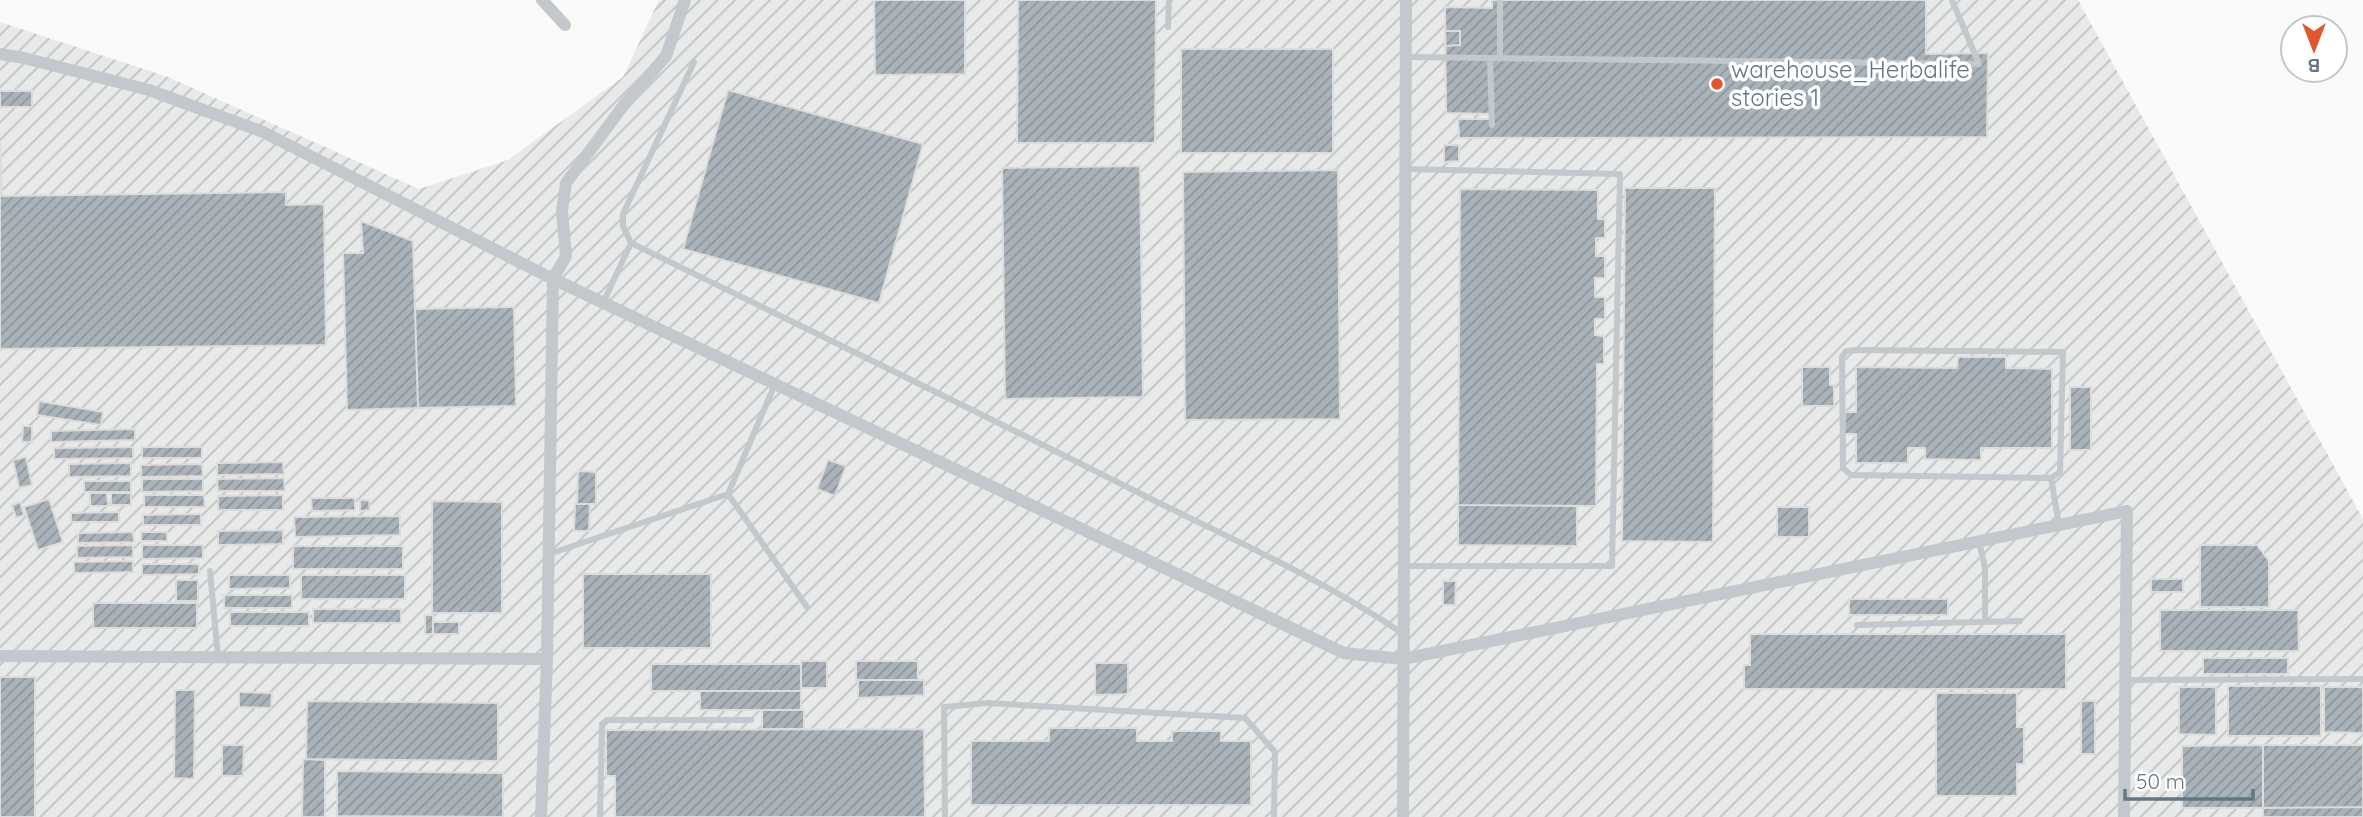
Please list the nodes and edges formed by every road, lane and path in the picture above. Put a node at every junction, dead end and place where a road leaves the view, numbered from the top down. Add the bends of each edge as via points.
1 (542, 0) edge
2 (685, 0) edge
3 (1169, 0) edge
4 (1406, 0) edge
5 (1500, 0) edge
6 (1952, 0) edge
7 (565, 25) dead end
8 (1168, 27) dead end
9 (0, 54) edge
10 (1406, 57) junction
11 (1490, 58) junction
12 (1500, 58) junction
13 (694, 62) dead end
14 (1492, 125) dead end
15 (1405, 169) junction
16 (631, 243) junction
17 (553, 279) junction
18 (603, 303) junction
19 (775, 384) junction
20 (2052, 478) junction
21 (728, 494) junction
22 (2059, 525) junction
23 (1979, 541) junction
24 (549, 554) junction
25 (1404, 566) junction
26 (210, 571) dead end
27 (807, 607) dead end
28 (2020, 621) dead end
29 (1985, 622) junction
30 (1857, 625) dead end
31 (1404, 635) junction
32 (0, 656) edge
33 (218, 657) junction
34 (547, 659) junction
35 (1404, 659) junction
36 (2363, 679) edge
37 (2125, 680) junction
38 (751, 720) dead end
39 (541, 817) edge
40 (600, 817) edge
41 (946, 817) edge
42 (1274, 817) edge
43 (1403, 817) edge
44 (2124, 817) edge

1 - 7 street
2 - 17 street via 666,56 566,183 562,211 566,256
3 - 8 lane
4 - 10 street
5 - 12 lane
6 - 12 lane via 1979,64
9 - 17 street via 149,90 263,132
10 - 11 lane
10 - 15 street
11 - 12 lane
11 - 14 lane
13 - 16 lane via 623,214
15 - 25 street
15 - 25 lane via 1620,174 1612,566
16 - 18 lane
16 - 31 lane via 1278,563
17 - 18 street
17 - 24 street
18 - 19 street
19 - 21 lane
19 - 35 street via 1345,653
20 - 20 lane via 2060,472 2063,352 1855,350 1842,357 1843,468 1851,475
20 - 22 lane
21 - 24 lane
21 - 27 lane
22 - 23 street
22 - 37 street via 2127,511
23 - 29 lane
23 - 35 street
24 - 34 street
25 - 31 street
26 - 33 lane
28 - 29 lane
29 - 30 lane
31 - 35 street
32 - 33 street
33 - 34 street
34 - 39 street
35 - 43 street
36 - 37 lane
37 - 44 street
38 - 40 lane via 607,720 602,724
41 - 42 lane via 944,707 988,702 1245,718 1275,752

